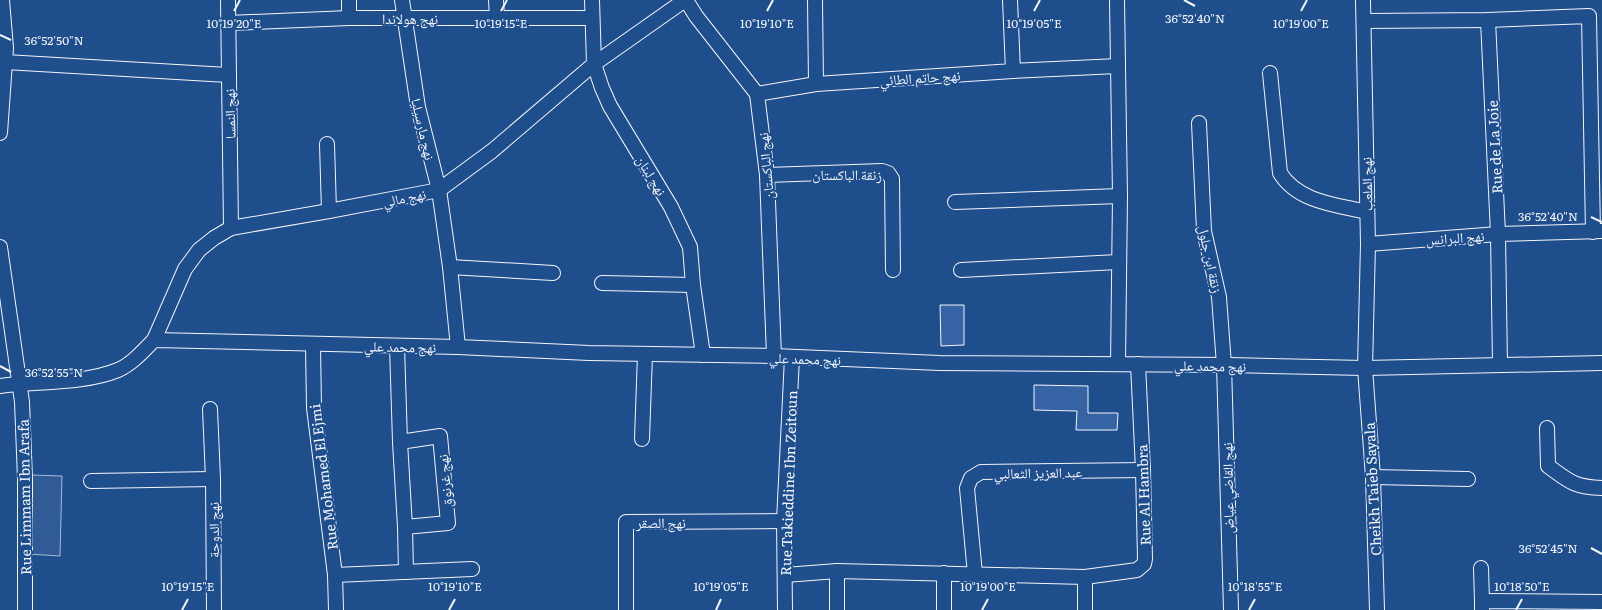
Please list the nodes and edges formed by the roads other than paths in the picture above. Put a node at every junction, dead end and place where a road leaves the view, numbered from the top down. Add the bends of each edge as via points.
1 (2, 0) edge
2 (228, 0) edge
3 (349, 0) edge
4 (402, 0) edge
5 (496, 0) edge
6 (592, 0) edge
7 (686, 0) edge
8 (815, 0) edge
9 (1010, 0) edge
10 (1117, 0) edge
11 (1363, 0) edge
12 (349, 18) junction
13 (496, 18) junction
14 (592, 18) junction
15 (405, 19) junction
16 (1364, 20) junction
17 (1488, 20) junction
18 (229, 23) junction
19 (4, 53) edge
20 (594, 64) junction
21 (1118, 66) junction
22 (1013, 71) junction
23 (1270, 73) dead end
24 (228, 75) junction
25 (816, 84) junction
26 (2, 94) edge
27 (757, 94) junction
28 (1199, 124) dead end
29 (1596, 126) edge
30 (0, 132) edge
31 (328, 144) dead end
32 (767, 175) junction
33 (438, 190) junction
34 (1120, 196) junction
35 (955, 202) dead end
36 (329, 211) junction
37 (1367, 212) junction
38 (231, 228) junction
39 (1597, 231) edge
40 (1498, 234) junction
41 (1368, 244) junction
42 (0, 247) edge
43 (1118, 262) junction
44 (450, 267) junction
45 (893, 270) dead end
46 (962, 270) dead end
47 (553, 273) dead end
48 (2, 274) edge
49 (602, 283) dead end
50 (693, 285) junction
51 (154, 340) junction
52 (313, 345) junction
53 (397, 346) junction
54 (458, 347) junction
55 (645, 354) junction
56 (703, 355) junction
57 (774, 356) junction
58 (792, 357) junction
59 (1602, 363) edge
60 (1118, 364) junction
61 (1138, 364) junction
62 (1224, 365) junction
63 (1500, 365) junction
64 (1365, 368) junction
65 (20, 383) junction
66 (0, 386) edge
67 (210, 409) dead end
68 (1547, 428) dead end
69 (642, 439) dead end
70 (400, 442) junction
71 (1143, 470) junction
72 (1373, 477) junction
73 (213, 479) junction
74 (1468, 479) dead end
75 (91, 481) dead end
76 (1602, 488) edge
77 (784, 521) junction
78 (405, 527) junction
79 (1481, 568) dead end
80 (472, 570) dead end
81 (837, 571) junction
82 (406, 572) junction
83 (944, 573) junction
84 (975, 574) junction
85 (335, 575) junction
86 (785, 575) junction
87 (1085, 577) junction
88 (1602, 602) edge
89 (1482, 605) edge
90 (25, 610) edge
91 (214, 610) edge
92 (336, 610) edge
93 (626, 610) edge
94 (785, 610) edge
95 (837, 610) edge
96 (944, 610) edge
97 (1085, 610) edge
98 (1231, 610) edge
99 (1377, 610) edge

1 - 19 street
2 - 18 street, نهج النمسا
3 - 12 street
4 - 15 street, نهج مارسيليا
5 - 13 street
6 - 14 street, نهج لبنان
7 - 20 street, نهج مالي
7 - 27 street
8 - 25 street
9 - 22 street
10 - 21 street
11 - 16 street, نهج الملعب
12 - 15 street, نهج هولاندا
12 - 18 street, نهج هولاندا
13 - 14 street, نهج هولاندا
13 - 15 street, نهج هولاندا
14 - 20 street, نهج لبنان
15 - 33 street, نهج مارسيليا via 418,107
16 - 17 street
16 - 37 street, نهج الملعب
17 - 29 street via 1589,16
17 - 40 street, Rue de La Joie
18 - 24 street, نهج النمسا
19 - 24 street
19 - 26 street
20 - 33 street, نهج مالي via 492,151
20 - 50 street, نهج لبنان via 610,106 685,233 690,247
21 - 22 street, نهج حاتم الطائي
21 - 34 street
22 - 25 street, نهج حاتم الطائي
23 - 37 street via 1280,174 1296,191 1316,200
24 - 38 street, نهج النمسا
25 - 27 street, نهج حاتم الطائي
26 - 30 street
27 - 32 street, نهج الباكستان
28 - 62 street, زنقة ابن جلول via 1204,231 1219,297
29 - 39 street
31 - 36 street
32 - 45 street, زنقة الباكستان via 888,173 892,179
32 - 57 street, نهج الباكستان
33 - 36 street, نهج مالي
33 - 44 street, نهج مارسيليا
34 - 35 street
34 - 43 street
36 - 38 street, نهج مالي
37 - 41 street, نهج الملعب
38 - 51 street, نهج مالي via 199,250 185,269
39 - 40 street, نهج البرانس
40 - 41 street, نهج البرانس
40 - 63 street, Rue de La Joie
41 - 64 street, نهج الملعب
42 - 48 street, Rue Limmam Ibn Arafa
43 - 46 street
43 - 60 street
44 - 47 street
44 - 54 street, نهج مارسيليا
48 - 65 street, Rue Limmam Ibn Arafa
49 - 50 street
50 - 56 street, نهج لبنان
51 - 52 street, نهج محمد علي
51 - 65 street via 120,370 90,378
52 - 53 street, نهج محمد علي
52 - 85 street, Rue Mohamed El Ejmi via 314,408
53 - 54 street, نهج محمد علي
53 - 70 street
54 - 55 street, نهج محمد علي
55 - 56 street, نهج محمد علي
55 - 69 street
56 - 57 street, نهج محمد علي
57 - 58 street, نهج محمد علي
58 - 60 street, نهج محمد علي via 940,363
58 - 77 street, Rue Takieddine Ibn Zeitoun
59 - 63 street, نهج محمد علي
60 - 61 street, نهج محمد علي
61 - 62 street, نهج محمد علي
61 - 71 street, Rue Al Hambra
62 - 64 street, نهج محمد علي
62 - 98 street, نهج القاضي عياض
63 - 64 street, نهج محمد علي
64 - 72 street, Cheikh Taieb Sayala
65 - 66 street
65 - 90 street, Rue Limmam Ibn Arafa via 25,479
67 - 73 street, نهج الدوحة
68 - 76 street via 1548,466 1571,484
70 - 78 street
70 - 78 street, نهج غرنوق via 440,436 448,523
71 - 84 street, عبد العزيز الثعالبي via 981,472 971,478 967,488
71 - 87 street, Rue Al Hambra via 1144,564 1137,570
72 - 74 street
72 - 99 street, Cheikh Taieb Sayala
73 - 75 street
73 - 91 street, نهج الدوحة
77 - 86 street, Rue Takieddine Ibn Zeitoun
77 - 93 street, نهج الصقر via 626,522
78 - 82 street
79 - 89 street
80 - 82 street
81 - 83 street, Rue Al Hambra
81 - 86 street, Rue Al Hambra
81 - 95 street
82 - 85 street
83 - 84 street, Rue Al Hambra
83 - 96 street
84 - 87 street, Rue Al Hambra
85 - 92 street, Rue Mohamed El Ejmi
86 - 94 street, Rue Takieddine Ibn Zeitoun
87 - 97 street
88 - 89 street

